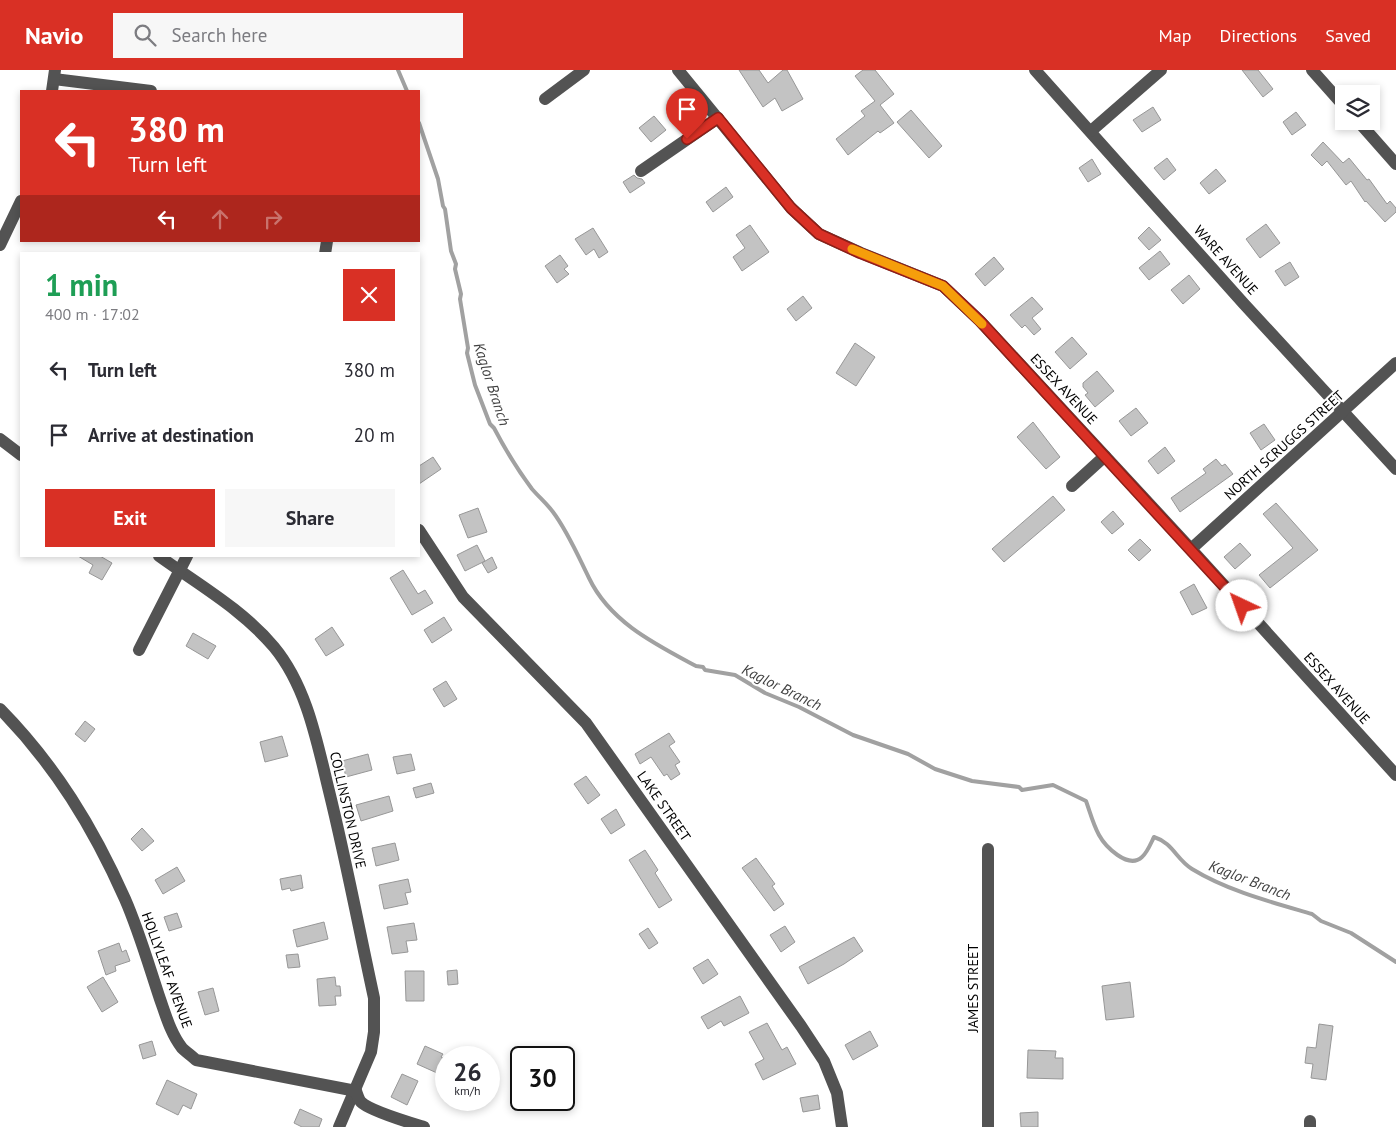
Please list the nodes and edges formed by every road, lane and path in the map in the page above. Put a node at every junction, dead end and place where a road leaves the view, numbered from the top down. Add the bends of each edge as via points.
1 (584, 70) edge
2 (678, 70) edge
3 (1035, 70) edge
4 (1161, 70) edge
5 (1312, 70) edge
6 (54, 80) edge
7 (142, 90) edge
8 (1335, 96) edge
9 (545, 99) dead end
10 (718, 118) junction
11 (1366, 130) edge
12 (1091, 131) junction
13 (1396, 164) edge
14 (641, 170) dead end
15 (20, 202) edge
16 (0, 245) edge
17 (1396, 363) edge
18 (1344, 412) junction
19 (0, 439) edge
20 (20, 454) edge
21 (1105, 456) junction
22 (1396, 468) edge
23 (1072, 486) dead end
24 (420, 532) edge
25 (1191, 549) junction
26 (160, 557) edge
27 (186, 557) edge
28 (179, 571) junction
29 (139, 650) dead end
30 (0, 709) edge
31 (1396, 775) edge
32 (988, 849) dead end
33 (356, 1091) junction
34 (340, 1127) edge
35 (424, 1127) edge
36 (842, 1127) edge
37 (988, 1127) edge

1 - 9 street
2 - 10 street, ESSEX AVENUE
3 - 12 street, WARE AVENUE
4 - 12 street
5 - 8 street
6 - 7 street
10 - 14 street
10 - 21 street, ESSEX AVENUE via 791,208 819,234 943,286 980,321
11 - 13 street
12 - 18 street, WARE AVENUE
15 - 16 street
17 - 18 street, NORTH SCRUGGS STREET
18 - 22 street, WARE AVENUE
18 - 25 street, NORTH SCRUGGS STREET
19 - 20 street
21 - 23 street
21 - 25 street, ESSEX AVENUE
24 - 36 street, LAKE STREET via 463,597 586,723 784,1002 824,1061 836,1093
25 - 31 street, ESSEX AVENUE
26 - 28 street, COLLINSTON DRIVE
27 - 28 street
28 - 29 street
28 - 33 street, COLLINSTON DRIVE via 256,627 276,649 300,690 340,836 374,998 371,1052
30 - 33 street, HOLLYLEAF AVENUE via 44,758 81,812 106,857 126,901 170,1027 182,1048 196,1060
32 - 37 street, JAMES STREET
33 - 34 street, COLLINSTON DRIVE
33 - 35 street via 361,1102

